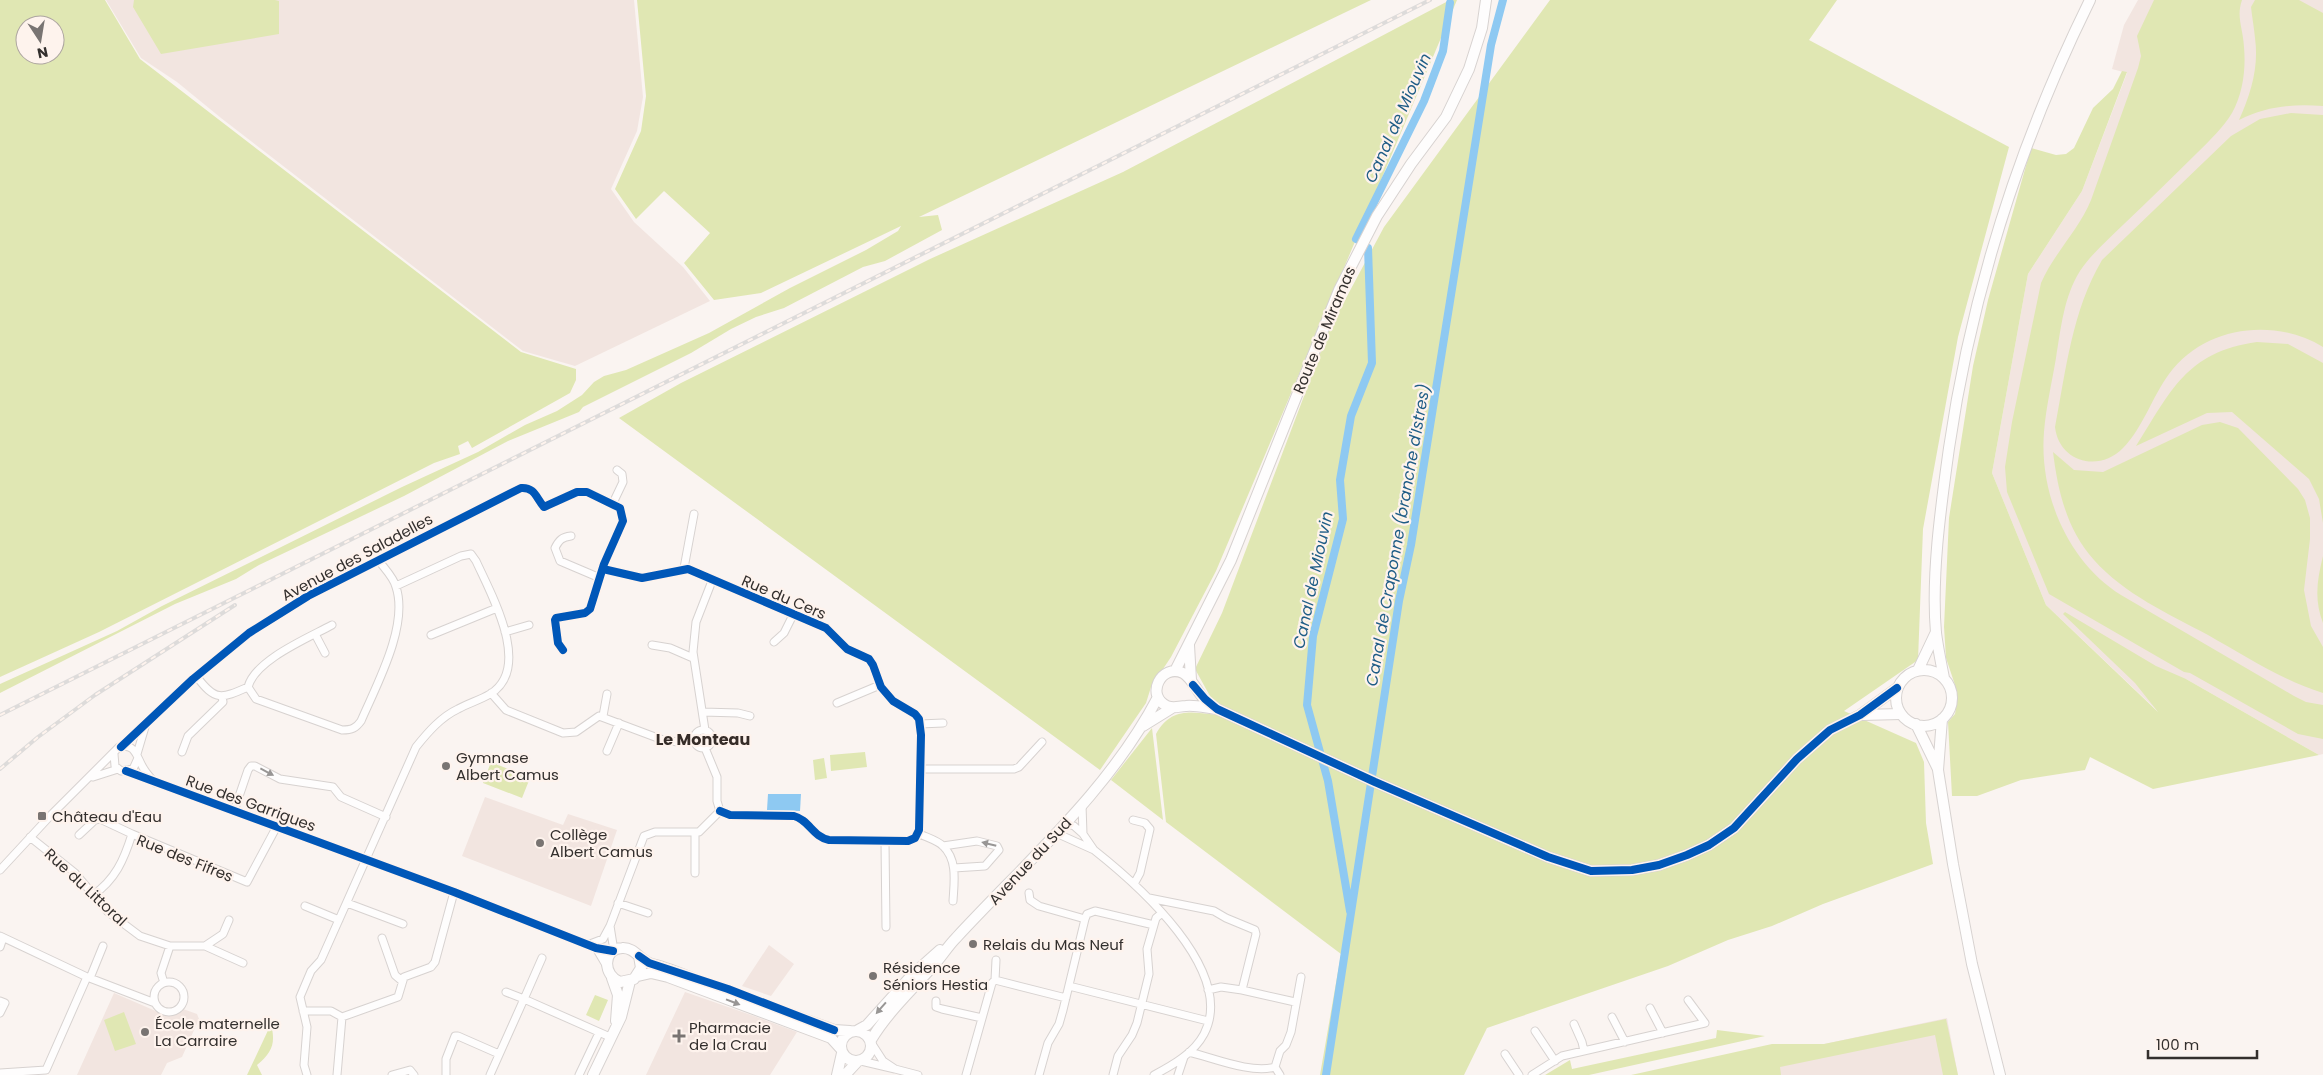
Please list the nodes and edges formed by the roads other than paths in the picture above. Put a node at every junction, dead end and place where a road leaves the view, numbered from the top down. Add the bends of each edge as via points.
1 (1486, 0) edge
2 (2090, 0) edge
3 (617, 470) dead end
4 (613, 503) junction
5 (694, 514) dead end
6 (571, 536) dead end
7 (379, 561) junction
8 (684, 568) junction
9 (602, 569) junction
10 (600, 578) junction
11 (712, 580) junction
12 (396, 586) junction
13 (497, 608) junction
14 (793, 614) junction
15 (332, 625) dead end
16 (529, 625) dead end
17 (505, 632) junction
18 (1936, 632) junction
19 (315, 634) junction
20 (431, 635) dead end
21 (774, 642) dead end
22 (1190, 644) junction
23 (652, 645) dead end
24 (562, 650) dead end
25 (325, 652) dead end
26 (693, 658) junction
27 (1918, 670) junction
28 (1175, 671) junction
29 (197, 676) junction
30 (1944, 678) junction
31 (1192, 683) junction
32 (880, 685) junction
33 (248, 688) junction
34 (1898, 688) junction
35 (491, 693) junction
36 (607, 694) dead end
37 (222, 697) junction
38 (1158, 697) junction
39 (837, 703) dead end
40 (1184, 706) junction
41 (1172, 708) junction
42 (1217, 710) junction
43 (703, 712) junction
44 (1901, 714) junction
45 (1860, 715) junction
46 (603, 716) junction
47 (750, 716) dead end
48 (1942, 719) junction
49 (619, 722) junction
50 (920, 724) junction
51 (943, 724) dead end
52 (1916, 724) junction
53 (147, 725) junction
54 (1143, 726) junction
55 (704, 730) junction
56 (694, 740) junction
57 (1042, 742) dead end
58 (121, 747) junction
59 (705, 748) junction
60 (607, 751) dead end
61 (182, 752) dead end
62 (114, 754) junction
63 (138, 756) junction
64 (118, 769) junction
65 (920, 769) junction
66 (1938, 770) junction
67 (126, 772) junction
68 (90, 778) junction
69 (155, 783) junction
70 (1082, 805) junction
71 (234, 811) junction
72 (720, 811) junction
73 (386, 817) junction
74 (1133, 820) dead end
75 (1065, 823) junction
76 (277, 826) junction
77 (694, 832) junction
78 (918, 833) junction
79 (1056, 833) junction
80 (132, 834) junction
81 (1083, 834) junction
82 (79, 835) dead end
83 (30, 837) junction
84 (885, 842) junction
85 (943, 846) junction
86 (1094, 850) junction
87 (367, 860) junction
88 (954, 868) junction
89 (0, 870) edge
90 (695, 873) dead end
91 (1134, 884) junction
92 (454, 892) junction
93 (1029, 893) dead end
94 (93, 895) junction
95 (1149, 898) junction
96 (953, 901) dead end
97 (347, 903) junction
98 (618, 903) junction
99 (305, 906) dead end
100 (648, 913) dead end
101 (1162, 913) junction
102 (1085, 919) junction
103 (229, 920) dead end
104 (339, 920) junction
105 (403, 924) dead end
106 (1154, 925) junction
107 (610, 926) junction
108 (886, 927) dead end
109 (2, 937) edge
110 (382, 938) dead end
111 (612, 938) junction
112 (954, 939) junction
113 (0, 946) edge
114 (102, 946) dead end
115 (170, 946) junction
116 (205, 946) junction
117 (593, 946) junction
118 (625, 948) junction
119 (614, 951) junction
120 (639, 956) junction
121 (542, 958) dead end
122 (996, 960) dead end
123 (242, 963) dead end
124 (606, 965) junction
125 (1301, 977) dead end
126 (89, 978) junction
127 (612, 978) junction
128 (634, 979) junction
129 (995, 980) junction
130 (402, 981) junction
131 (164, 983) junction
132 (1069, 986) junction
133 (1208, 990) junction
134 (1242, 990) junction
135 (506, 992) dead end
136 (1066, 998) junction
137 (524, 999) junction
138 (1688, 1000) dead end
139 (0, 1001) edge
140 (936, 1001) dead end
141 (1295, 1002) junction
142 (155, 1003) junction
143 (1142, 1004) junction
144 (1650, 1008) dead end
145 (303, 1012) junction
146 (0, 1013) edge
147 (342, 1017) junction
148 (1612, 1017) dead end
149 (982, 1018) junction
150 (1208, 1021) junction
151 (1574, 1024) dead end
152 (615, 1026) junction
153 (854, 1031) junction
154 (1535, 1031) dead end
155 (598, 1033) junction
156 (1663, 1034) junction
157 (610, 1037) junction
158 (871, 1042) junction
159 (1625, 1042) junction
160 (842, 1051) junction
161 (1584, 1051) junction
162 (499, 1054) junction
163 (1187, 1054) junction
164 (1505, 1054) dead end
165 (859, 1061) junction
166 (1555, 1061) junction
167 (1275, 1067) junction
168 (895, 1069) junction
169 (0, 1073) edge
170 (307, 1075) edge
171 (337, 1075) edge
172 (395, 1075) edge
173 (414, 1075) edge
174 (446, 1075) edge
175 (490, 1075) edge
176 (579, 1075) edge
177 (593, 1075) edge
178 (837, 1075) edge
179 (845, 1075) edge
180 (918, 1075) edge
181 (966, 1075) edge
182 (1039, 1075) edge
183 (1113, 1075) edge
184 (1154, 1075) edge
185 (1178, 1075) edge
186 (1280, 1075) edge
187 (1519, 1075) edge
188 (1532, 1075) edge
189 (2000, 1075) edge

1 - 22 main road, Route de Miramas via 1482,28 1469,69 1446,117 1377,216 1338,290 1231,560
2 - 18 main road via 2020,161 1980,289 1963,363 1946,472 1938,540
3 - 4 street via 622,474 623,482
4 - 7 street, Avenue des Saladelles via 592,493 581,492 544,507 534,492 526,487 517,489
4 - 9 street via 620,508 622,521
5 - 8 street
6 - 10 street via 558,541 555,548 560,561
7 - 12 street
7 - 29 street, Avenue des Saladelles via 299,601 249,633
8 - 9 street via 642,578
8 - 11 street, Rue du Cers
9 - 10 street
10 - 24 street via 588,612 556,618 558,644
11 - 14 street, Rue du Cers
11 - 26 street via 696,622
12 - 13 street via 471,554
12 - 33 street via 395,637 356,727 342,730 256,699
13 - 17 street
13 - 20 street
14 - 21 street via 784,633
14 - 32 street, Rue du Cers via 826,628 847,649 869,658
15 - 19 street
16 - 17 street
17 - 35 street via 508,672
18 - 27 main road
18 - 30 main road
19 - 25 street
19 - 33 street via 257,671 250,678
22 - 28 main road, Route de Miramas
22 - 31 main road, Route de Miramas
23 - 26 street via 670,648
26 - 43 street
27 - 30 main road via 1936,672
27 - 34 main road via 1909,674
28 - 31 main road via 1186,675
28 - 38 main road via 1159,680
29 - 37 street via 214,696
29 - 53 street, Avenue des Saladelles
30 - 48 main road via 1952,694 1948,712
31 - 40 main road via 1192,697
31 - 42 main road
32 - 39 street
32 - 50 street via 893,701 915,714
33 - 37 street
34 - 44 main road via 1896,697
34 - 45 main road
35 - 46 street via 506,710 563,733 576,732 595,717
35 - 73 street via 457,709 416,747
36 - 46 street
37 - 61 street via 223,702 188,736
38 - 41 main road
38 - 54 main road
40 - 41 main road
40 - 42 main road
41 - 54 main road
42 - 45 main road via 1548,857 1590,871 1632,870 1659,865 1709,845 1734,828 1797,760 1830,730
43 - 47 street
43 - 55 street
44 - 45 main road
44 - 52 main road
46 - 49 street
48 - 52 main road via 1925,726
48 - 66 main road
49 - 56 street via 663,740
49 - 60 street
50 - 51 street
50 - 65 street
52 - 66 main road
53 - 58 street, Avenue des Saladelles
53 - 63 street, Avenue des Saladelles
54 - 70 main road, Avenue du Sud
55 - 56 street via 698,732
55 - 59 street via 712,739
56 - 59 street
57 - 65 street via 1014,769
58 - 62 street
58 - 63 street via 132,748
59 - 72 street via 717,777
62 - 64 street via 113,762
62 - 68 street
63 - 67 street via 134,769
63 - 69 street
64 - 67 street
64 - 68 street
65 - 78 street
66 - 189 main road via 1972,964
67 - 69 street, Rue des Garrigues
68 - 83 street
69 - 71 street, Rue des Garrigues
70 - 75 main road, Avenue du Sud
70 - 81 street
71 -> 73 street via 248,770 256,766 280,779 333,787 341,797
71 - 76 street, Rue des Garrigues
72 - 77 street via 703,828
72 - 84 street via 730,815 801,818 822,839
73 - 87 street
74 - 91 street via 1145,823 1150,829 1140,873
75 - 79 main road, Avenue du Sud
75 - 81 street
76 - 80 street, Rue des Fifres via 247,882
76 - 87 street, Rue des Garrigues
77 - 90 street
77 - 98 street via 654,832 644,836
78 - 84 street via 908,841
78 - 85 street
79 - 86 street
79 - 112 main road, Avenue du Sud
80 - 82 street via 100,818
80 - 94 street, Rue des Fifres via 120,868
81 - 86 street
83 - 89 street
83 - 94 street, Rue du Littoral via 75,873
84 - 108 street
85 - 88 street
88 -> 85 street via 985,866 999,850 997,846 977,841
86 - 91 street
87 - 92 street, Rue des Garrigues
87 - 97 street
88 - 96 street
91 - 95 street
92 - 117 street, Rue des Garrigues
92 - 130 street via 435,962 431,967 408,974
93 - 102 street via 1030,900 1039,906
94 - 115 street, Rue du Littoral via 120,923 140,936
95 - 101 street
95 - 134 street via 1214,911 1255,930
97 - 104 street
97 - 105 street
98 - 100 street
98 - 107 street
99 - 104 street
101 - 106 street
101 - 133 street via 1190,949
102 - 106 street via 1095,910
102 - 132 street
103 - 116 street via 223,934
104 - 145 street via 300,997
106 - 143 street via 1147,949 1149,974
107 - 111 street
107 - 117 street
109 - 113 street
109 - 126 street
110 - 130 street via 394,974
111 - 118 street
111 - 119 street
112 -> 153 main road, Avenue du Sud via 912,975 867,1025
112 - 158 main road, Avenue du Sud
114 - 126 street
115 - 116 street, Rue du Littoral
115 - 131 street via 161,973
116 - 123 street, Rue du Littoral
117 - 119 street
117 - 124 street
118 - 119 main road
118 - 120 main road
119 - 124 main road
120 - 128 main road via 641,964
120 - 153 main road via 649,963 834,1030
121 - 137 street
122 - 129 street
124 - 127 main road
125 - 141 street
126 - 142 street
126 - 169 street via 46,1070
127 - 128 main road via 620,982
127 - 152 main road via 618,995
128 - 152 main road
128 -> 160 main road via 651,973 668,977 831,1038
129 - 136 street
129 - 149 street
130 - 147 street via 398,997
131 - 142 street via 157,989
131 - 142 street via 174,983 181,989 182,1003 176,1010 166,1012
132 - 136 street
132 - 143 street
133 - 134 street via 1221,987
133 - 150 street
134 - 141 street
135 - 137 street
136 - 182 street
137 - 155 street
137 - 162 street
138 - 156 street via 1705,1023
139 - 146 street via 5,1003
140 - 149 street via 936,1007
141 - 167 street via 1291,1032
143 - 150 street
143 - 183 street via 1132,1035 1118,1056
144 - 156 street
145 - 147 street via 331,1011
145 - 170 street via 307,1027 304,1065
147 - 171 street
148 - 159 street
149 - 181 street
150 - 163 street via 1204,1034
151 - 161 street
152 - 157 main road
153 - 158 main road via 866,1033
153 - 160 main road via 844,1037
154 - 166 street
155 - 157 street
155 - 176 street
156 - 159 street
157 - 177 main road
158 - 165 main road via 869,1054
158 - 168 street via 883,1061
159 - 161 street
160 - 165 main road via 849,1059
160 - 178 main road
161 - 166 street
162 - 174 street via 455,1036 446,1059
162 - 175 street
163 - 167 street via 1265,1070
163 - 184 street
163 - 185 street
164 - 187 street
165 - 168 street
165 - 179 main road
166 - 188 street
167 - 186 street
168 - 180 street
172 - 173 street via 410,1070

